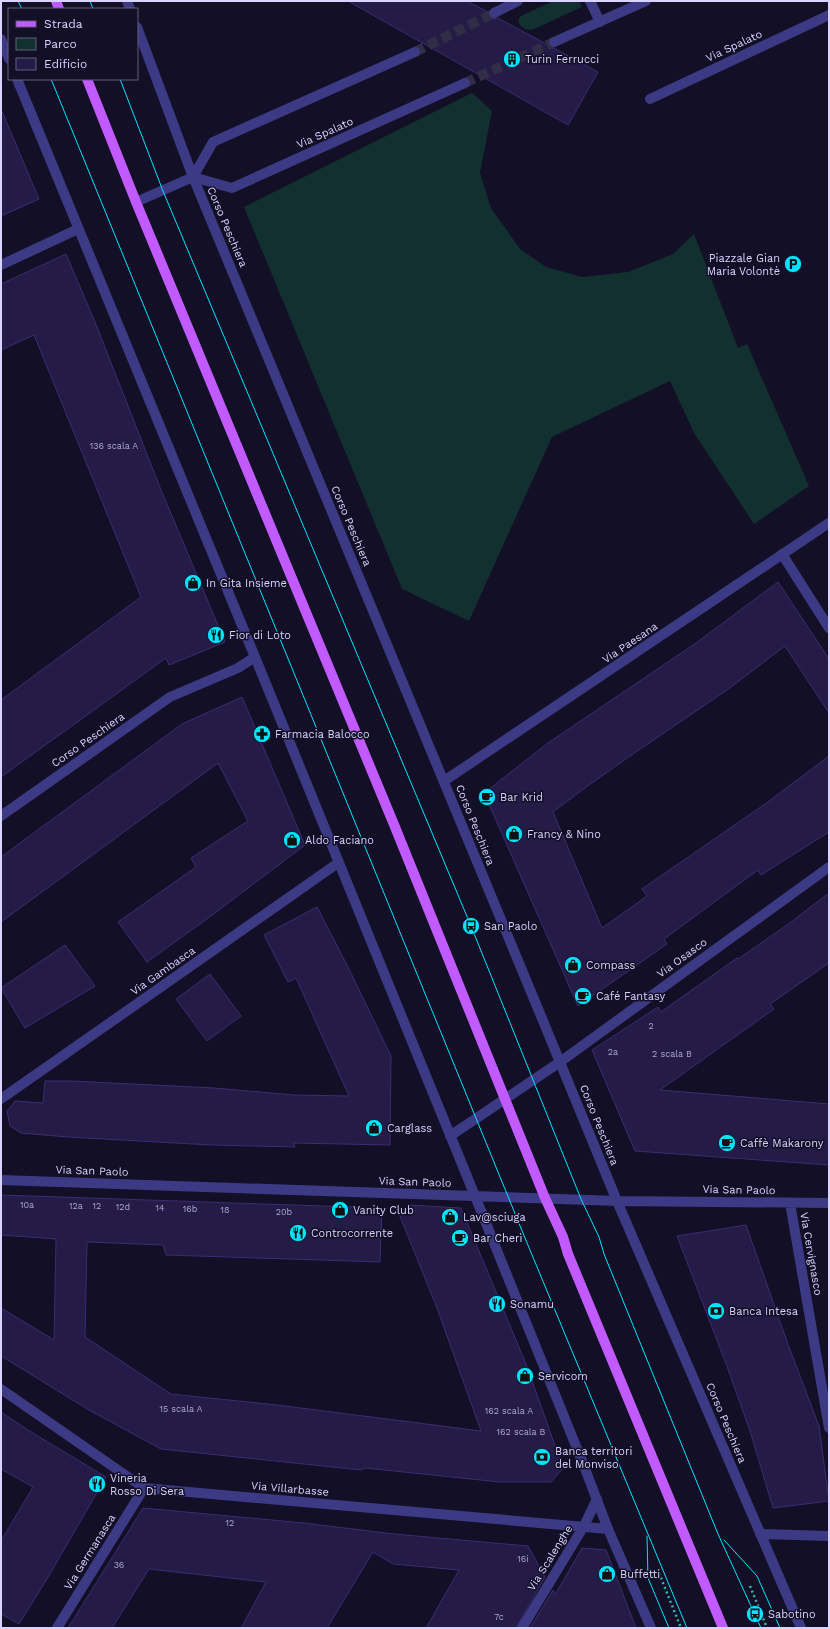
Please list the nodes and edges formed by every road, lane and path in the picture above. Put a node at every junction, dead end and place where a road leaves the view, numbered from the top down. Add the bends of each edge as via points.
1 (518, 1) edge
2 (590, 1) edge
3 (646, 1) edge
4 (494, 13) tunnel mouth
5 (829, 15) edge
6 (600, 22) junction
7 (138, 30) edge
8 (554, 42) tunnel mouth
9 (2, 44) edge
10 (415, 52) tunnel mouth
11 (8, 57) edge
12 (17, 80) edge
13 (87, 80) edge
14 (465, 83) tunnel mouth
15 (650, 99) dead end
16 (193, 177) junction
17 (136, 202) junction
18 (78, 229) junction
19 (1, 265) edge
20 (829, 523) edge
21 (782, 554) junction
22 (829, 628) edge
23 (255, 657) junction
24 (444, 781) junction
25 (1, 816) edge
26 (338, 863) junction
27 (829, 867) edge
28 (560, 1062) junction
29 (505, 1098) junction
30 (1, 1099) edge
31 (450, 1136) junction
32 (1, 1180) edge
33 (475, 1196) junction
34 (545, 1198) junction
35 (617, 1201) junction
36 (790, 1203) junction
37 (829, 1203) edge
38 (1, 1389) edge
39 (829, 1428) edge
40 (144, 1488) junction
41 (597, 1499) junction
42 (584, 1526) junction
43 (608, 1529) junction
44 (760, 1534) junction
45 (829, 1536) edge
46 (659, 1573) dead end
47 (750, 1586) dead end
48 (57, 1628) edge
49 (522, 1628) edge
50 (651, 1628) edge
51 (681, 1628) edge
52 (723, 1628) edge
53 (768, 1628) edge
54 (801, 1628) edge

1 - 4 street
2 - 6 street
3 - 6 street
5 - 15 street, Via Spalato
6 - 8 street
7 - 16 street, Corso Peschiera
9 - 11 street
10 - 16 street via 213,142
12 - 18 street
13 - 17 main road
14 - 16 street, Via Spalato via 232,188
16 - 17 street
16 - 24 street, Corso Peschiera
17 - 29 main road
18 - 19 street
18 - 23 street
20 - 21 street, Via Paesana
21 - 22 street
21 - 24 street, Via Paesana
23 - 25 street, Corso Peschiera via 238,668 170,697
23 - 26 street
24 - 28 street, Corso Peschiera
26 - 30 street, Via Gambasca
26 - 31 street
27 - 28 street, Via Osasco
28 - 29 street, Via Osasco
28 - 35 street, Corso Peschiera
29 - 31 street, Via Osasco
29 - 34 main road
31 - 33 street
32 - 33 street, Via San Paolo
33 - 34 street, Via San Paolo
33 - 41 street
34 - 35 street, Via San Paolo
34 - 52 main road
35 - 36 street, Via San Paolo
35 - 44 street, Corso Peschiera
36 - 37 street, Via San Paolo
36 - 39 street, Via Cervignasco
38 - 40 street, Via Villarbasse
40 - 42 street, Via Villarbasse
40 - 48 street, Via Germanasca
41 - 42 street, Via Scalenghe
41 - 43 street
42 - 43 street, Via Villarbasse
42 - 49 street, Via Scalenghe
43 - 50 street
44 - 45 street
44 - 54 street, Corso Peschiera
46 - 51 path
47 - 53 path

